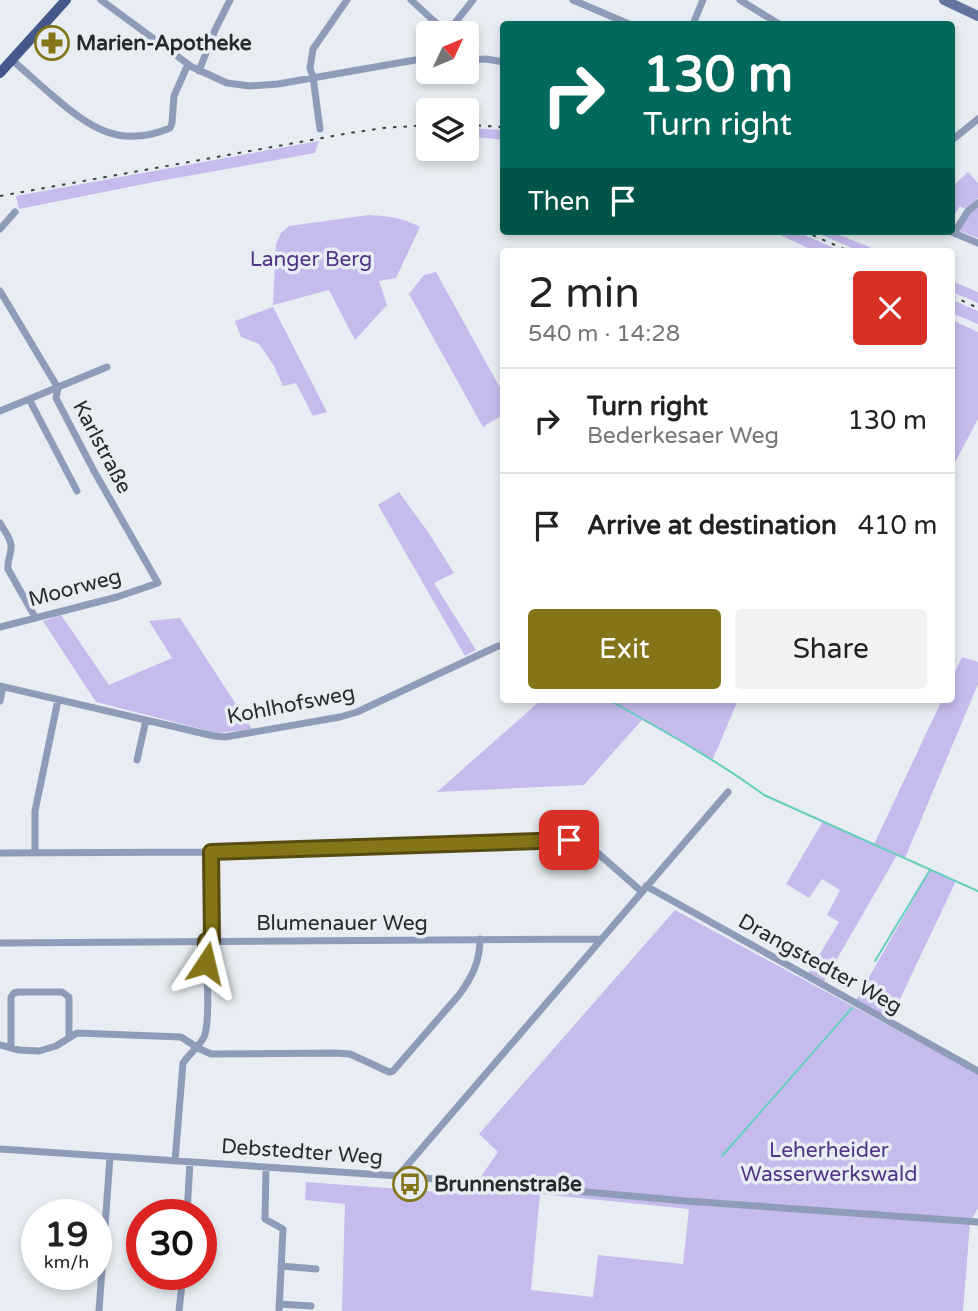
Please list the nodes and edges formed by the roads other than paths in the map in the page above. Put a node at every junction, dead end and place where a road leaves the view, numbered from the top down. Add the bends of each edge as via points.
1 (66, 0) edge
2 (101, 0) edge
3 (230, 0) edge
4 (347, 0) edge
5 (411, 0) edge
6 (473, 0) edge
7 (573, 0) edge
8 (703, 0) edge
9 (740, 0) edge
10 (944, 0) edge
11 (978, 16) edge
12 (434, 21) edge
13 (456, 21) edge
14 (622, 21) edge
15 (694, 21) edge
16 (774, 21) edge
17 (480, 59) edge
18 (12, 60) junction
19 (416, 60) edge
20 (500, 61) edge
21 (188, 64) junction
22 (198, 71) junction
23 (0, 74) edge
24 (313, 77) junction
25 (978, 119) edge
26 (320, 129) dead end
27 (955, 138) edge
28 (978, 203) edge
29 (15, 212) dead end
30 (955, 228) edge
31 (0, 229) edge
32 (955, 233) edge
33 (978, 243) edge
34 (0, 291) edge
35 (107, 367) dead end
36 (58, 388) junction
37 (29, 400) junction
38 (0, 411) edge
39 (78, 492) dead end
40 (0, 523) edge
41 (158, 583) joint
42 (35, 617) junction
43 (0, 627) edge
44 (498, 646) dead end
45 (1, 687) edge
46 (58, 700) junction
47 (0, 701) edge
48 (146, 720) junction
49 (137, 760) dead end
50 (728, 792) dead end
51 (211, 852) junction
52 (0, 853) edge
53 (35, 853) junction
54 (644, 888) junction
55 (480, 939) junction
56 (601, 939) junction
57 (209, 941) junction
58 (0, 943) edge
59 (69, 1037) junction
60 (0, 1045) edge
61 (11, 1048) junction
62 (198, 1048) junction
63 (978, 1071) edge
64 (0, 1149) edge
65 (110, 1157) junction
66 (175, 1161) junction
67 (190, 1162) junction
68 (267, 1167) junction
69 (398, 1176) junction
70 (188, 1199) edge
71 (978, 1222) edge
72 (281, 1266) junction
73 (316, 1269) dead end
74 (181, 1290) edge
75 (312, 1306) dead end
76 (279, 1307) edge
77 (99, 1311) edge
78 (179, 1311) edge

1 - 18 main road
2 - 21 street
3 - 22 street
4 - 24 street via 313,49
5 - 12 street
6 - 13 street
7 - 14 street
8 - 15 street
9 - 16 street
10 - 11 main road
17 - 20 street
18 - 21 street via 80,119 131,137 170,128 174,96
18 - 23 main road
19 - 24 street
21 - 22 street
22 - 24 street via 250,86
24 - 26 street
25 - 27 street
28 - 30 street
29 - 31 street
32 - 33 street
34 - 36 street, Karlstraße
35 - 36 street
36 - 37 street
36 - 41 street, Karlstraße via 56,398 70,427
37 - 38 street
37 - 39 street
40 - 42 street via 11,548 8,569
41 - 42 street, Moorweg
42 - 43 street, Moorweg
44 - 48 street, Kohlhofsweg via 377,704 340,716 225,737
45 - 46 street, Kohlhofsweg
45 - 47 street
46 - 48 street, Kohlhofsweg
46 - 53 street via 35,811
48 - 49 street
50 - 54 street
51 - 53 street, Drangstedter Weg
51 - 54 street, Drangstedter Weg via 569,840 592,848
51 - 57 street
52 - 53 street, Drangstedter Weg
54 - 56 street
54 - 63 street, Drangstedter Weg
55 - 56 street, Blumenauer Weg
55 - 57 street, Blumenauer Weg
55 - 62 street via 480,954 468,982 393,1071 350,1054 212,1054
56 - 69 street
57 - 58 street, Blumenauer Weg
57 - 62 street via 207,1028
59 - 61 street via 39,1051
59 - 61 street via 66,994 18,992 11,997
59 - 62 street via 76,1033 181,1037
60 - 61 street
62 - 66 street via 183,1063
64 - 65 street, Debstedter Weg
65 - 66 street, Debstedter Weg
65 - 77 street
66 - 67 street, Debstedter Weg
67 - 68 street, Debstedter Weg
67 - 70 street
68 - 69 street, Debstedter Weg
68 - 72 street via 265,1219 283,1229
69 - 71 street, Debstedter Weg
72 - 73 street
72 - 76 street
74 - 78 street
75 - 76 street

